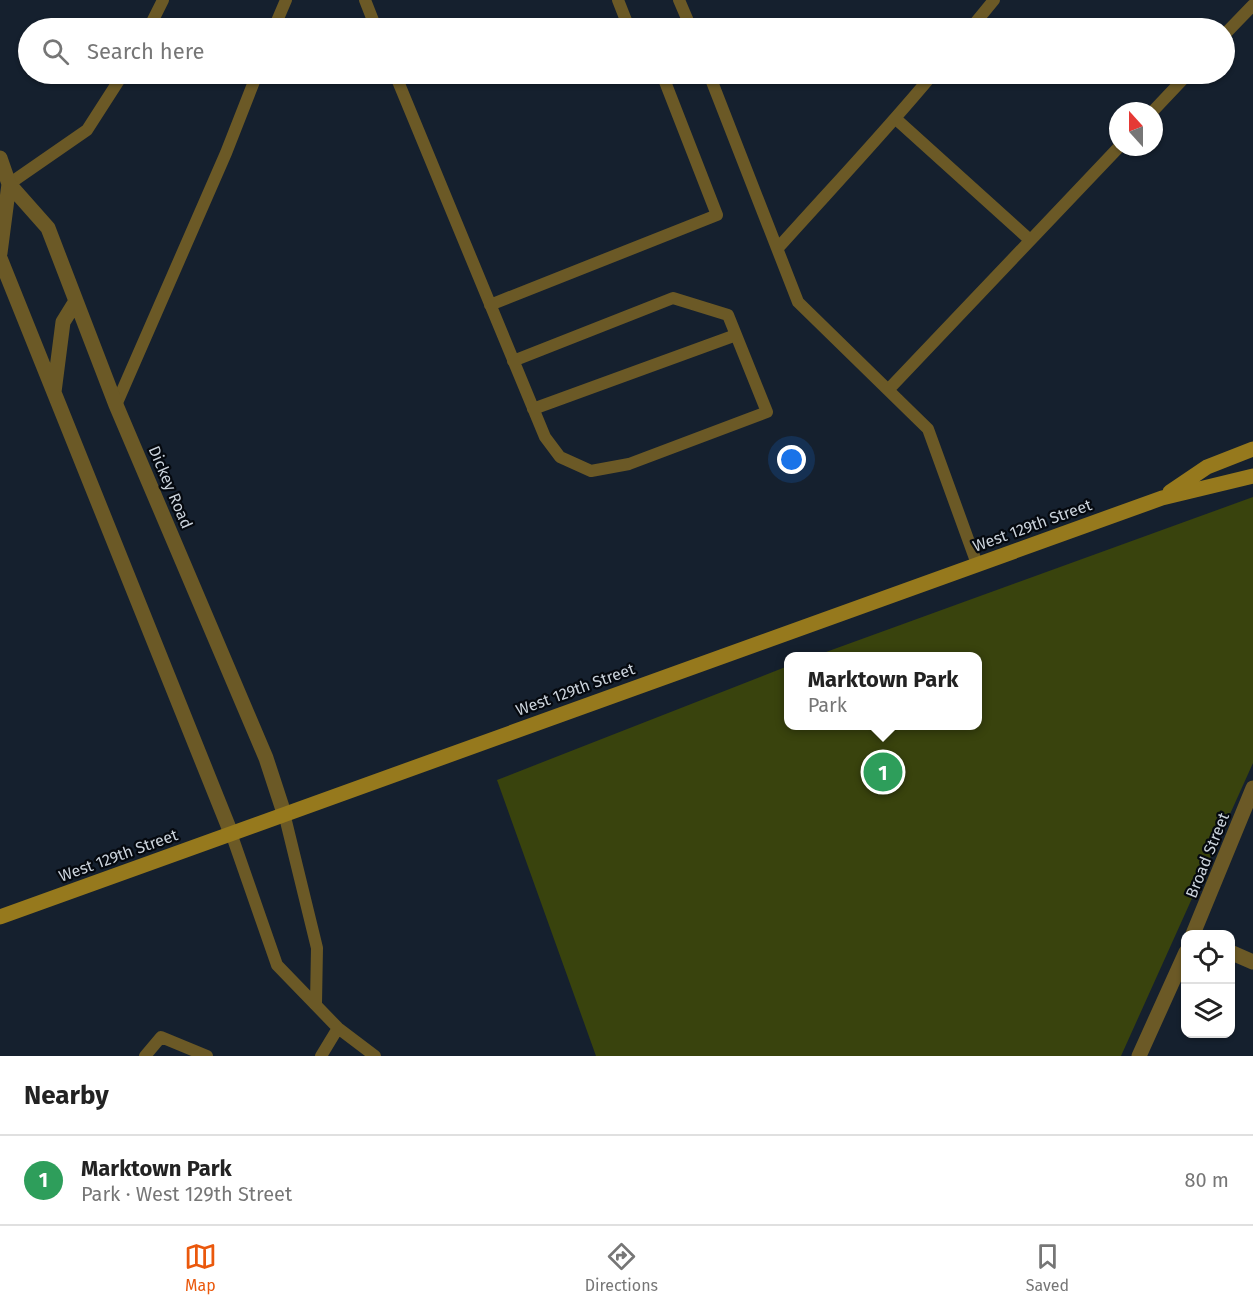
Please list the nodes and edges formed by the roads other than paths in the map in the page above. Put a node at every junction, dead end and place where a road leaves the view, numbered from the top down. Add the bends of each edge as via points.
1 (163, 0) edge
2 (286, 0) edge
3 (365, 0) edge
4 (618, 0) edge
5 (679, 0) edge
6 (994, 0) edge
7 (1253, 5) edge
8 (154, 18) edge
9 (278, 18) edge
10 (372, 18) edge
11 (625, 18) edge
12 (687, 18) edge
13 (979, 18) edge
14 (1235, 24) edge
15 (117, 84) edge
16 (253, 84) edge
17 (399, 84) edge
18 (666, 84) edge
19 (713, 84) edge
20 (925, 84) edge
21 (1179, 84) edge
22 (1162, 102) edge
23 (896, 119) junction
24 (1110, 156) edge
25 (0, 158) edge
26 (9, 184) junction
27 (1030, 240) junction
28 (778, 248) junction
29 (0, 253) edge
30 (0, 258) edge
31 (76, 301) junction
32 (490, 305) junction
33 (736, 335) junction
34 (513, 361) junction
35 (888, 390) junction
36 (54, 395) junction
37 (116, 405) junction
38 (533, 409) junction
39 (1253, 449) edge
40 (1253, 476) edge
41 (1162, 498) junction
42 (977, 564) junction
43 (1253, 788) edge
44 (284, 813) junction
45 (231, 833) junction
46 (0, 917) edge
47 (1195, 930) edge
48 (1235, 954) edge
49 (1181, 961) edge
50 (1253, 962) edge
51 (316, 1003) junction
52 (338, 1028) junction
53 (145, 1056) edge
54 (207, 1056) edge
55 (321, 1056) edge
56 (375, 1056) edge
57 (1139, 1056) edge

1 - 8 lane
2 - 9 lane
3 - 10 lane
4 - 11 lane
5 - 12 lane
6 - 13 lane
7 - 14 lane
15 - 26 lane via 87,130
16 - 37 lane
17 - 32 lane
18 - 32 lane via 717,215
19 - 28 lane
20 - 23 lane
21 - 22 lane
23 - 27 lane
23 - 28 lane
24 - 27 lane
25 - 26 street, Dickey Road
26 - 29 street, Dickey Road
26 - 31 street, Dickey Road via 48,228
27 - 35 lane
28 - 35 lane via 798,302
30 - 36 street
31 - 36 street via 63,322
31 - 37 street, Dickey Road
32 - 34 lane
33 - 34 lane via 728,315 673,298
33 - 38 lane
33 - 38 lane via 767,412 629,464 591,471 560,457 545,437
34 - 38 lane
35 - 42 lane via 928,429
36 - 45 street
37 - 44 street, Dickey Road via 266,758
39 - 41 main road, West 129th Street via 1207,467
40 - 41 main road, West 129th Street
41 - 42 main road, West 129th Street
42 - 44 main road, West 129th Street
43 - 47 street, Broad Street
44 - 45 main road, West 129th Street
44 - 51 lane via 317,948
45 - 46 main road, West 129th Street
45 - 51 lane via 278,965
48 - 50 street
49 - 57 street
51 - 52 lane
52 - 55 lane
52 - 56 lane
53 - 54 lane via 161,1037

